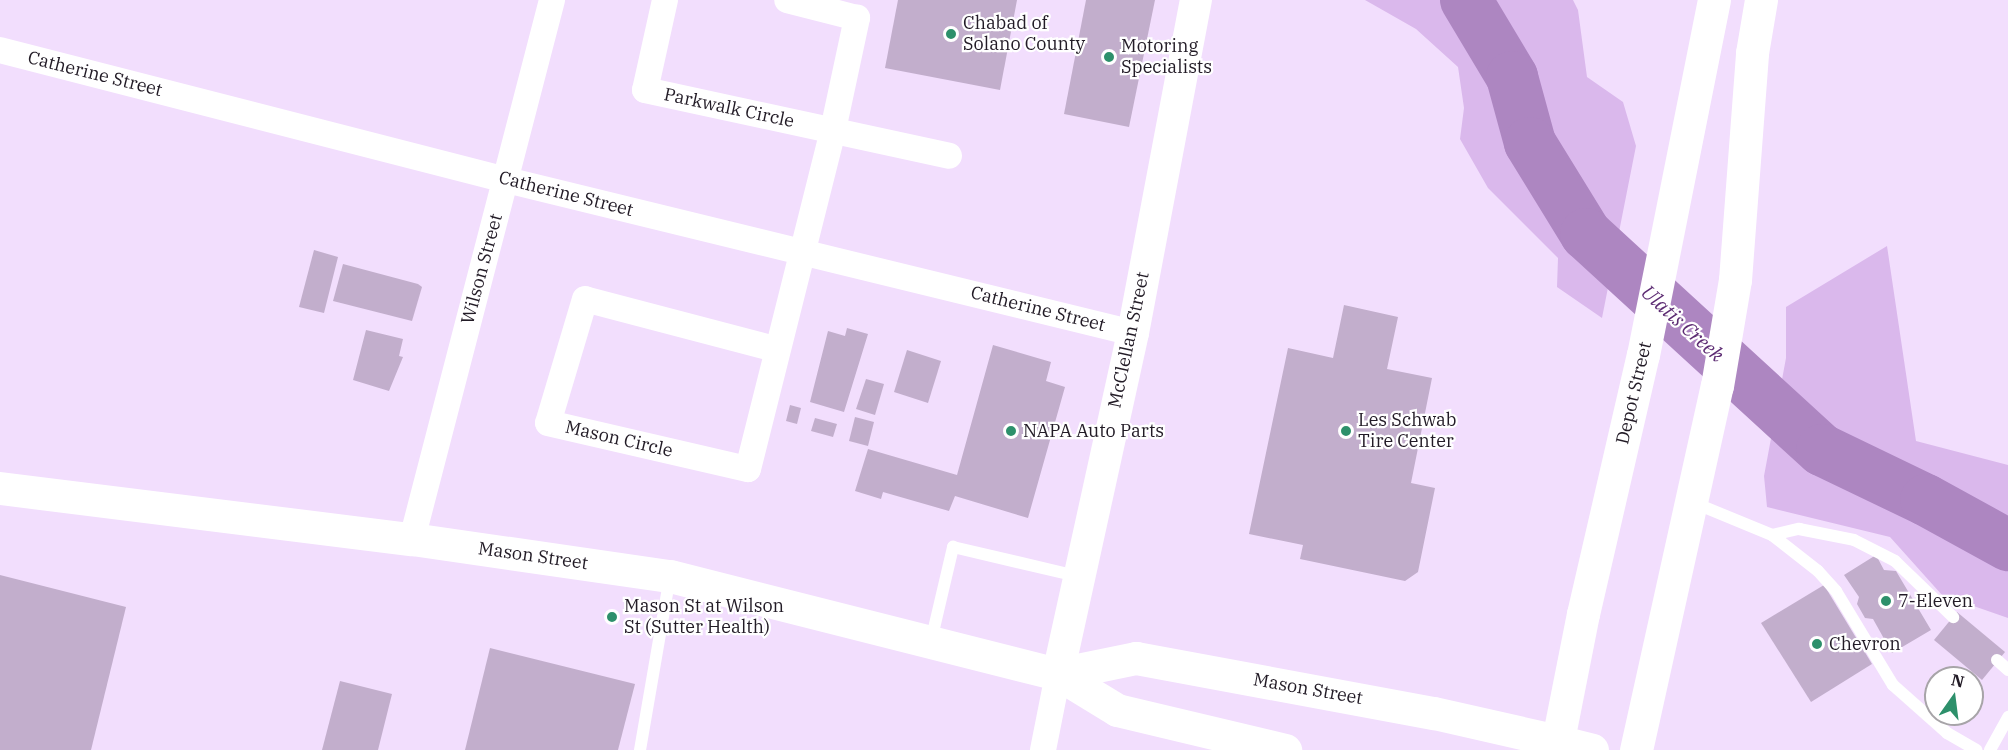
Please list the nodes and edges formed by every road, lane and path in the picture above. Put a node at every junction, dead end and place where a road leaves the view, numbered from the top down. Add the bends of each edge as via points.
1 (552, 0) edge
2 (665, 0) edge
3 (788, 0) edge
4 (1196, 0) edge
5 (1714, 0) edge
6 (1761, 0) edge
7 (0, 50) edge
8 (833, 130) junction
9 (949, 156) dead end
10 (506, 180) junction
11 (802, 252) junction
12 (1133, 333) junction
13 (775, 350) junction
14 (0, 488) edge
15 (1691, 502) junction
16 (1772, 535) junction
17 (412, 539) junction
18 (670, 576) junction
19 (1077, 576) junction
20 (1953, 617) dead end
21 (931, 642) junction
22 (1997, 660) dead end
23 (2008, 670) edge
24 (1058, 674) junction
25 (2008, 717) edge
26 (1557, 746) edge
27 (640, 750) edge
28 (1043, 750) edge
29 (1284, 750) edge
30 (1592, 750) edge
31 (1636, 750) edge
32 (1976, 750) edge
33 (1990, 750) edge

1 - 10 street, Wilson Street
2 - 8 street, Parkwalk Circle via 645,90
3 - 8 street via 857,18
4 - 12 street, McClellan Street
5 - 26 main road, Depot Street via 1643,355
6 - 15 main road via 1752,53 1735,280
7 - 10 street, Catherine Street
8 - 9 street, Parkwalk Circle
8 - 11 street
10 - 11 street, Catherine Street
10 - 17 street, Wilson Street
11 - 12 street, Catherine Street
11 - 13 street, Mason Circle
12 - 19 street, McClellan Street
13 - 13 street, Mason Circle via 748,469 548,423 585,298
14 - 17 main road, Mason Street
15 - 16 lane
15 - 31 main road
16 - 20 lane via 1799,529 1854,540 1895,561
16 - 32 lane via 1818,571 1836,591 1893,685 1947,733
17 - 18 main road, Mason Street
18 - 21 main road, Mason Street
18 - 27 lane
19 - 21 lane via 953,547
19 - 24 street, McClellan Street
21 - 24 main road, Mason Street
22 - 23 lane
24 - 26 main road, Mason Street via 1136,658 1434,713
24 - 28 street, McClellan Street
24 - 29 main road, Mason Street via 1116,710
25 - 33 lane
26 - 30 main road, Mason Street

